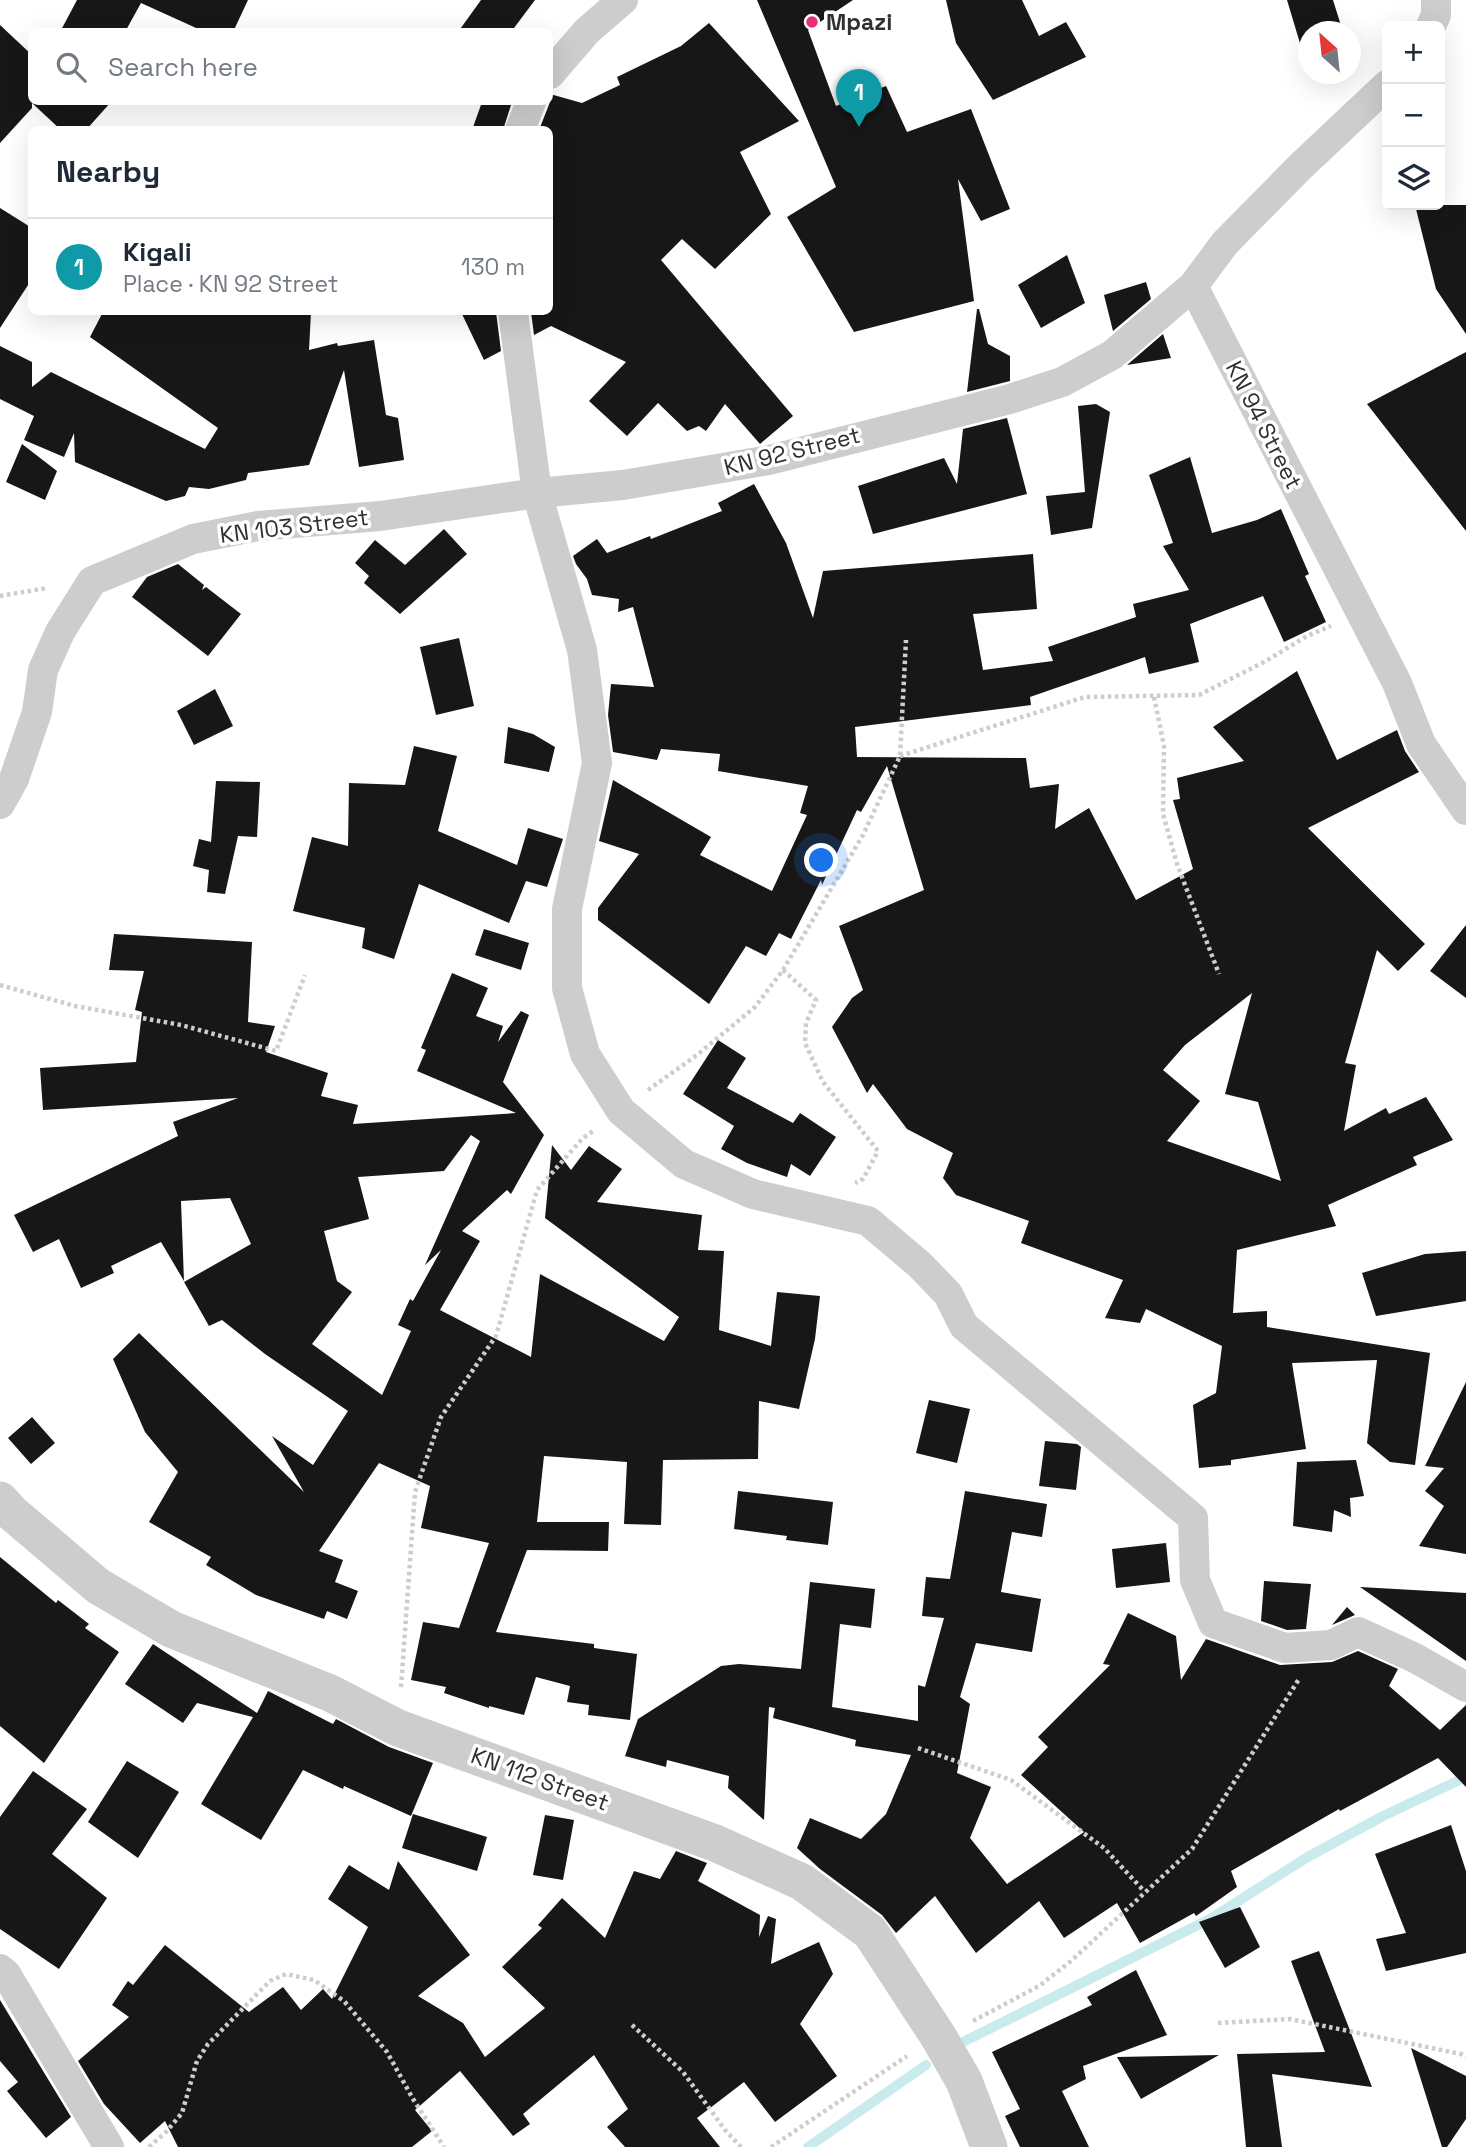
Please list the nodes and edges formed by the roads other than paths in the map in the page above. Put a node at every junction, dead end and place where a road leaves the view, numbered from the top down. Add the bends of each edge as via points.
1 (624, 0) edge
2 (1436, 0) edge
3 (1433, 21) edge
4 (553, 71) edge
5 (1382, 90) edge
6 (530, 105) edge
7 (522, 126) edge
8 (1193, 286) junction
9 (513, 315) edge
10 (537, 493) junction
11 (0, 804) edge
12 (1466, 810) edge
13 (0, 1500) edge
14 (1466, 1686) edge
15 (0, 1969) edge
16 (109, 2147) edge
17 (989, 2147) edge

1 - 4 street via 587,31
2 - 3 street
5 - 8 street via 1224,243
6 - 7 street
8 - 10 street, KN 92 Street via 1112,355 1062,382 769,460 623,485
8 - 12 street, KN 94 Street via 1397,683 1421,744
9 - 10 street
10 - 11 street, KN 103 Street via 193,538 92,581 43,670 37,712 14,779
10 - 14 street via 582,650 597,763 566,909 567,988 585,1054 621,1111 684,1164 753,1194 868,1221 920,1265 948,1294 964,1326 1192,1518 1195,1580 1213,1623 1285,1648 1331,1645 1358,1632
13 - 17 street, KN 112 Street via 98,1586 171,1629 331,1693 398,1728 715,1843 802,1882 870,1932 964,2081
15 - 16 street

